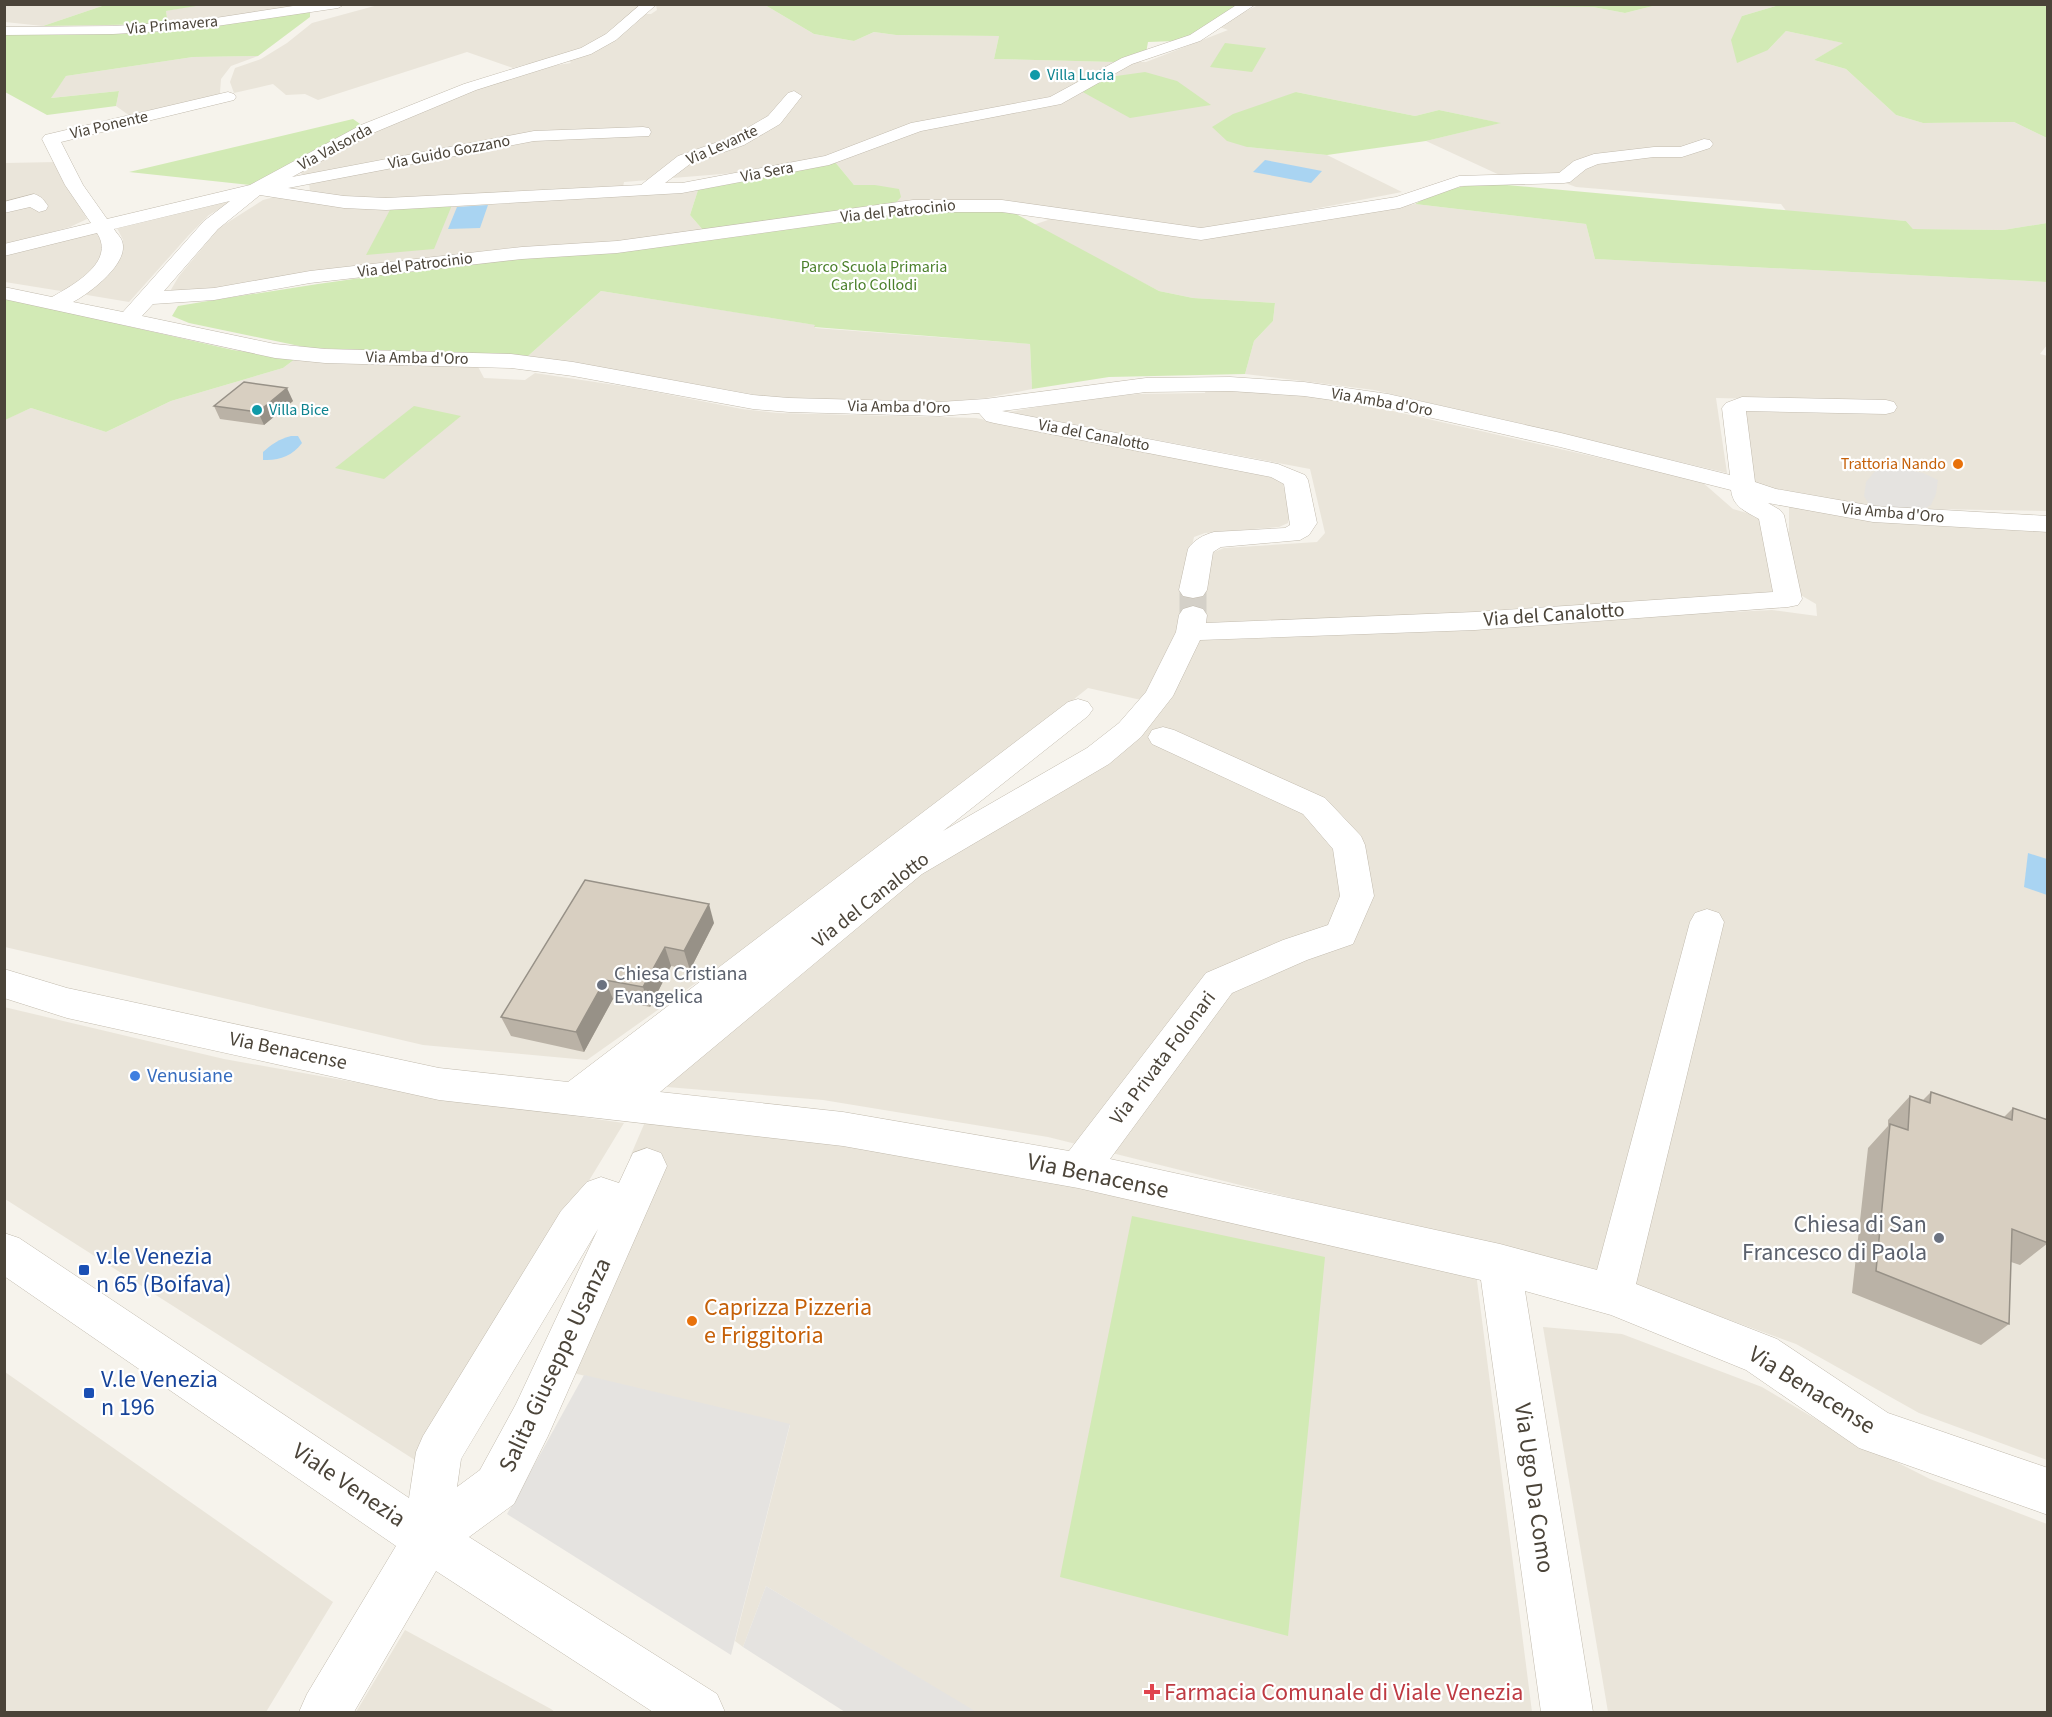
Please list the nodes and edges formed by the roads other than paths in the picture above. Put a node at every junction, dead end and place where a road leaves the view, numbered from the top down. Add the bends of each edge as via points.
1 (338, 4) edge
2 (650, 4) edge
3 (1249, 4) edge
4 (4, 31) edge
5 (794, 96) dead end
6 (228, 97) dead end
7 (643, 132) dead end
8 (1704, 144) dead end
9 (256, 189) junction
10 (646, 190) junction
11 (39, 206) dead end
12 (4, 208) edge
13 (101, 226) junction
14 (4, 250) edge
15 (4, 293) edge
16 (147, 298) junction
17 (54, 304) junction
18 (127, 321) junction
19 (985, 406) junction
20 (1886, 407) dead end
21 (1741, 485) junction
22 (2048, 524) edge
23 (1192, 612) junction
24 (1078, 709) dead end
25 (1163, 737) dead end
26 (1707, 922) dead end
27 (4, 983) edge
28 (576, 1098) junction
29 (628, 1105) junction
30 (1078, 1170) junction
31 (4, 1252) edge
32 (1500, 1264) junction
33 (1612, 1295) junction
34 (2048, 1492) edge
35 (429, 1537) junction
36 (324, 1713) edge
37 (699, 1713) edge
38 (1567, 1713) edge

1 - 4 street, Via Primavera via 196,25
2 - 9 street, Via Valsorda via 611,37 586,51 470,87 367,129
3 - 10 street, Via Sera via 1195,38 1127,61 1055,101 916,127 829,160 682,188
5 - 10 street, Via Levante via 774,120 738,141 684,160
6 - 13 street, Via Ponente via 51,139
7 - 9 street, Via Guido Gozzano via 534,136
8 - 16 street, Via del Patrocinio via 1682,152 1594,159 1564,178 1459,181 1400,202 1201,234 1002,206 913,206 617,248 522,253 310,278 214,294
9 - 10 street, Via Sera via 386,204
9 - 13 street, Via Valsorda
9 - 16 street via 211,225
11 - 12 street via 33,200
13 - 14 street, Via Valsorda
13 - 17 street via 113,242 112,257 99,273
15 - 17 street, Via Amba d'Oro
16 - 18 street
17 - 18 street, Via Amba d'Oro
18 - 19 street, Via Amba d'Oro via 275,351 511,361 753,402 940,409
19 - 21 street, Via Amba d'Oro via 1146,385 1230,384 1304,389 1388,401
19 - 23 street, Via del Canalotto via 994,416 1278,471 1296,480 1305,523 1300,530 1291,535 1214,540 1201,549
20 - 21 street via 1742,404 1734,408
21 - 22 street, Via Amba d'Oro via 1771,496 1873,514
21 - 23 street, Via del Canalotto via 1745,500 1771,515 1788,599 1475,621
23 - 29 street, Via del Canalotto via 1158,696 1130,730 1098,756 910,865 649,1077
24 - 28 street
25 - 30 street, Via Privata Folonari via 1314,806 1348,845 1357,897 1341,934 1219,983
26 - 33 street
27 - 28 street, Via Benacense via 67,1003 439,1084
28 - 29 street, Via Benacense
29 - 30 street, Via Benacense via 843,1129
30 - 32 street, Via Benacense
31 - 35 street, Viale Venezia
32 - 33 street, Via Benacense
32 - 38 street, Via Ugo Da Como
33 - 34 street, Via Benacense via 1761,1354 1875,1432
35 - 35 street, Salita Giuseppe Usanza via 439,1452 576,1224 623,1185 532,1420 497,1487
35 - 36 street
35 - 37 street, Viale Venezia

